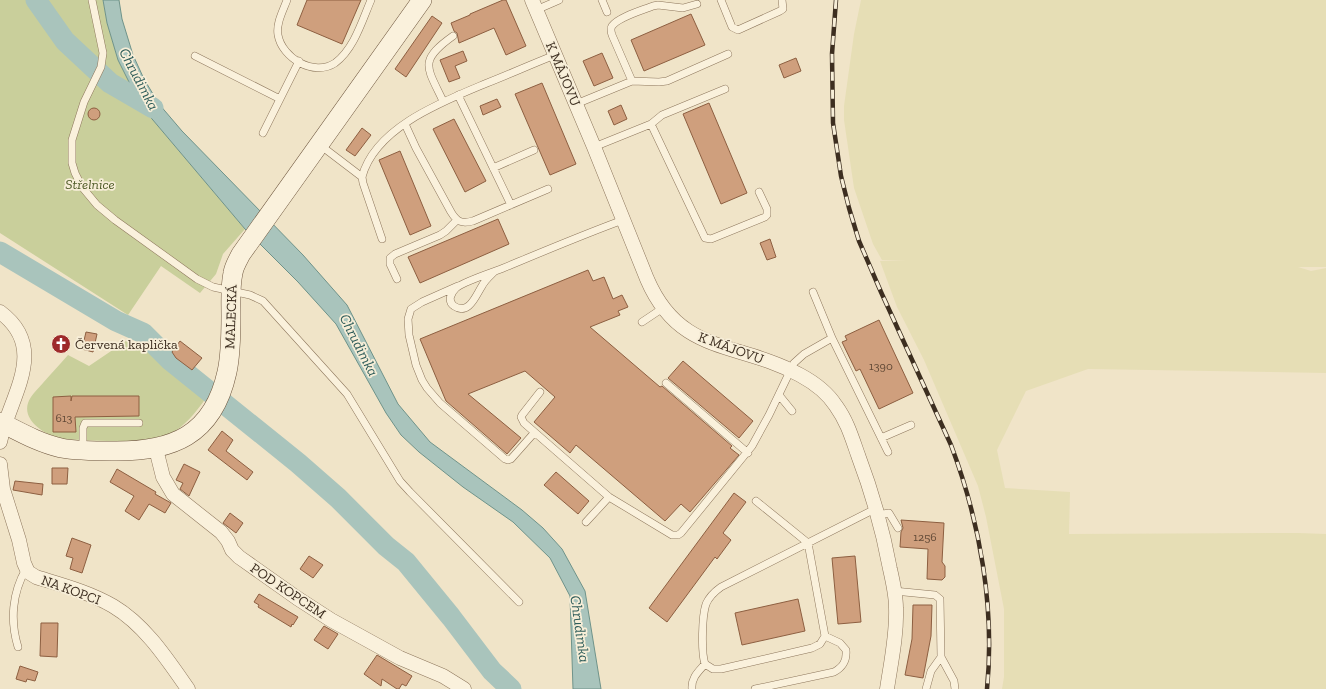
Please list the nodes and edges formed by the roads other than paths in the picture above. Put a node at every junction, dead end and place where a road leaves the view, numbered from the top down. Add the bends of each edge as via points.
1 (92, 0) edge
2 (288, 0) edge
3 (371, 0) edge
4 (422, 0) edge
5 (559, 0) edge
6 (602, 0) edge
7 (721, 0) edge
8 (782, 0) edge
9 (697, 4) dead end
10 (534, 5) edge
11 (607, 12) dead end
12 (454, 36) dead end
13 (728, 54) dead end
14 (555, 55) junction
15 (195, 56) dead end
16 (299, 61) junction
17 (632, 81) junction
18 (725, 89) dead end
19 (458, 95) junction
20 (280, 99) junction
21 (443, 102) junction
22 (576, 104) junction
23 (405, 124) junction
24 (651, 124) junction
25 (263, 133) dead end
26 (318, 144) junction
27 (594, 147) junction
28 (534, 150) dead end
29 (493, 168) junction
30 (362, 177) junction
31 (548, 189) dead end
32 (760, 192) dead end
33 (511, 205) junction
34 (457, 220) junction
35 (623, 220) junction
36 (382, 239) dead end
37 (494, 272) junction
38 (397, 279) dead end
39 (458, 286) junction
40 (230, 290) junction
41 (813, 292) dead end
42 (663, 308) junction
43 (0, 312) edge
44 (642, 322) dead end
45 (832, 338) junction
46 (790, 370) junction
47 (666, 382) dead end
48 (540, 392) dead end
49 (778, 395) junction
50 (792, 411) dead end
51 (139, 423) dead end
52 (911, 425) dead end
53 (2, 430) edge
54 (534, 433) junction
55 (881, 438) junction
56 (156, 449) junction
57 (84, 451) junction
58 (888, 452) dead end
59 (748, 453) junction
60 (0, 464) edge
61 (609, 497) junction
62 (756, 501) dead end
63 (876, 512) junction
64 (586, 522) dead end
65 (898, 528) dead end
66 (808, 543) junction
67 (26, 569) junction
68 (894, 591) junction
69 (519, 602) dead end
70 (825, 636) junction
71 (18, 647) dead end
72 (941, 657) junction
73 (705, 664) junction
74 (188, 689) edge
75 (464, 689) edge
76 (692, 689) edge
77 (755, 689) edge
78 (887, 689) edge
79 (926, 689) edge
80 (955, 689) edge

1 - 40 lane via 103,53 101,66 84,102 72,140 72,163 75,173 82,187 115,220 197,279 213,287
2 - 16 lane via 279,20 278,36 286,51
3 - 16 lane via 352,43 342,57 321,68 311,67
4 - 26 street, MALECKÁ
5 - 10 lane
6 - 11 lane
7 - 8 lane via 732,27 738,30 783,9
9 - 17 lane via 683,8 653,6 612,26 612,35
10 - 14 street, K MÁJOVU
12 - 21 lane via 437,48 429,61 430,74
13 - 17 lane via 667,81
14 - 19 lane
14 - 22 street, K MÁJOVU
15 - 20 lane
16 - 20 lane
17 - 22 lane
18 - 24 lane via 662,115
19 - 21 lane
19 - 29 lane
20 - 25 lane
21 - 23 lane
22 - 27 street, K MÁJOVU
23 - 30 lane via 372,153
23 - 34 lane
24 - 27 lane
24 - 32 lane via 705,238 711,239 768,215
26 - 30 lane
26 - 40 street, MALECKÁ via 245,246 236,263
27 - 35 street, K MÁJOVU
28 - 29 lane
29 - 33 lane
30 - 36 lane
31 - 33 lane
33 - 34 lane via 468,222
34 - 38 lane via 440,235 390,258
35 - 37 lane
35 - 42 street, K MÁJOVU via 651,289
37 - 39 lane
37 - 39 lane via 467,307 458,308 450,300 451,294
39 - 54 lane via 415,306 409,313 409,335 422,380 448,412 505,459 511,459
40 - 56 street, MALECKÁ via 230,355 216,405 189,434
40 - 69 lane via 263,301 347,394 396,474 410,492
41 - 45 lane
42 - 44 lane
42 - 46 street, K MÁJOVU via 676,322 696,336
43 - 53 street via 14,324 24,349 23,372
45 - 46 lane via 798,359
45 - 55 lane
46 - 49 lane
46 - 63 street, K MÁJOVU via 817,386 838,409 850,432
47 - 59 lane
48 - 54 lane via 521,418
49 - 50 lane
49 - 59 lane
51 - 57 lane via 85,423
52 - 55 lane
53 - 57 street, MALECKÁ via 29,436 61,448
54 - 61 lane
55 - 58 lane
56 - 57 street, MALECKÁ via 131,452
56 - 75 street, POD KOPCEM via 163,477 173,494 221,532 239,557 331,620
59 - 61 lane via 678,535 672,535
60 - 67 street, NA KOPCI via 4,494
61 - 64 lane
62 - 66 lane
63 - 65 lane via 888,513
63 - 66 lane
63 - 68 street, K MÁJOVU
66 - 70 lane
66 - 73 lane via 721,588 709,598 704,613 702,650
67 - 71 lane via 14,604 13,632
67 - 74 street, NA KOPCI via 32,575 90,595 124,614 153,642
68 - 72 lane via 935,595 940,600
68 - 78 street, K MÁJOVU via 896,624
70 - 73 lane via 820,644 812,648 721,669 712,669
70 - 77 lane via 840,643 846,650 846,660 839,669
72 - 79 lane via 931,671
72 - 80 lane via 954,680
73 - 76 lane via 693,678

